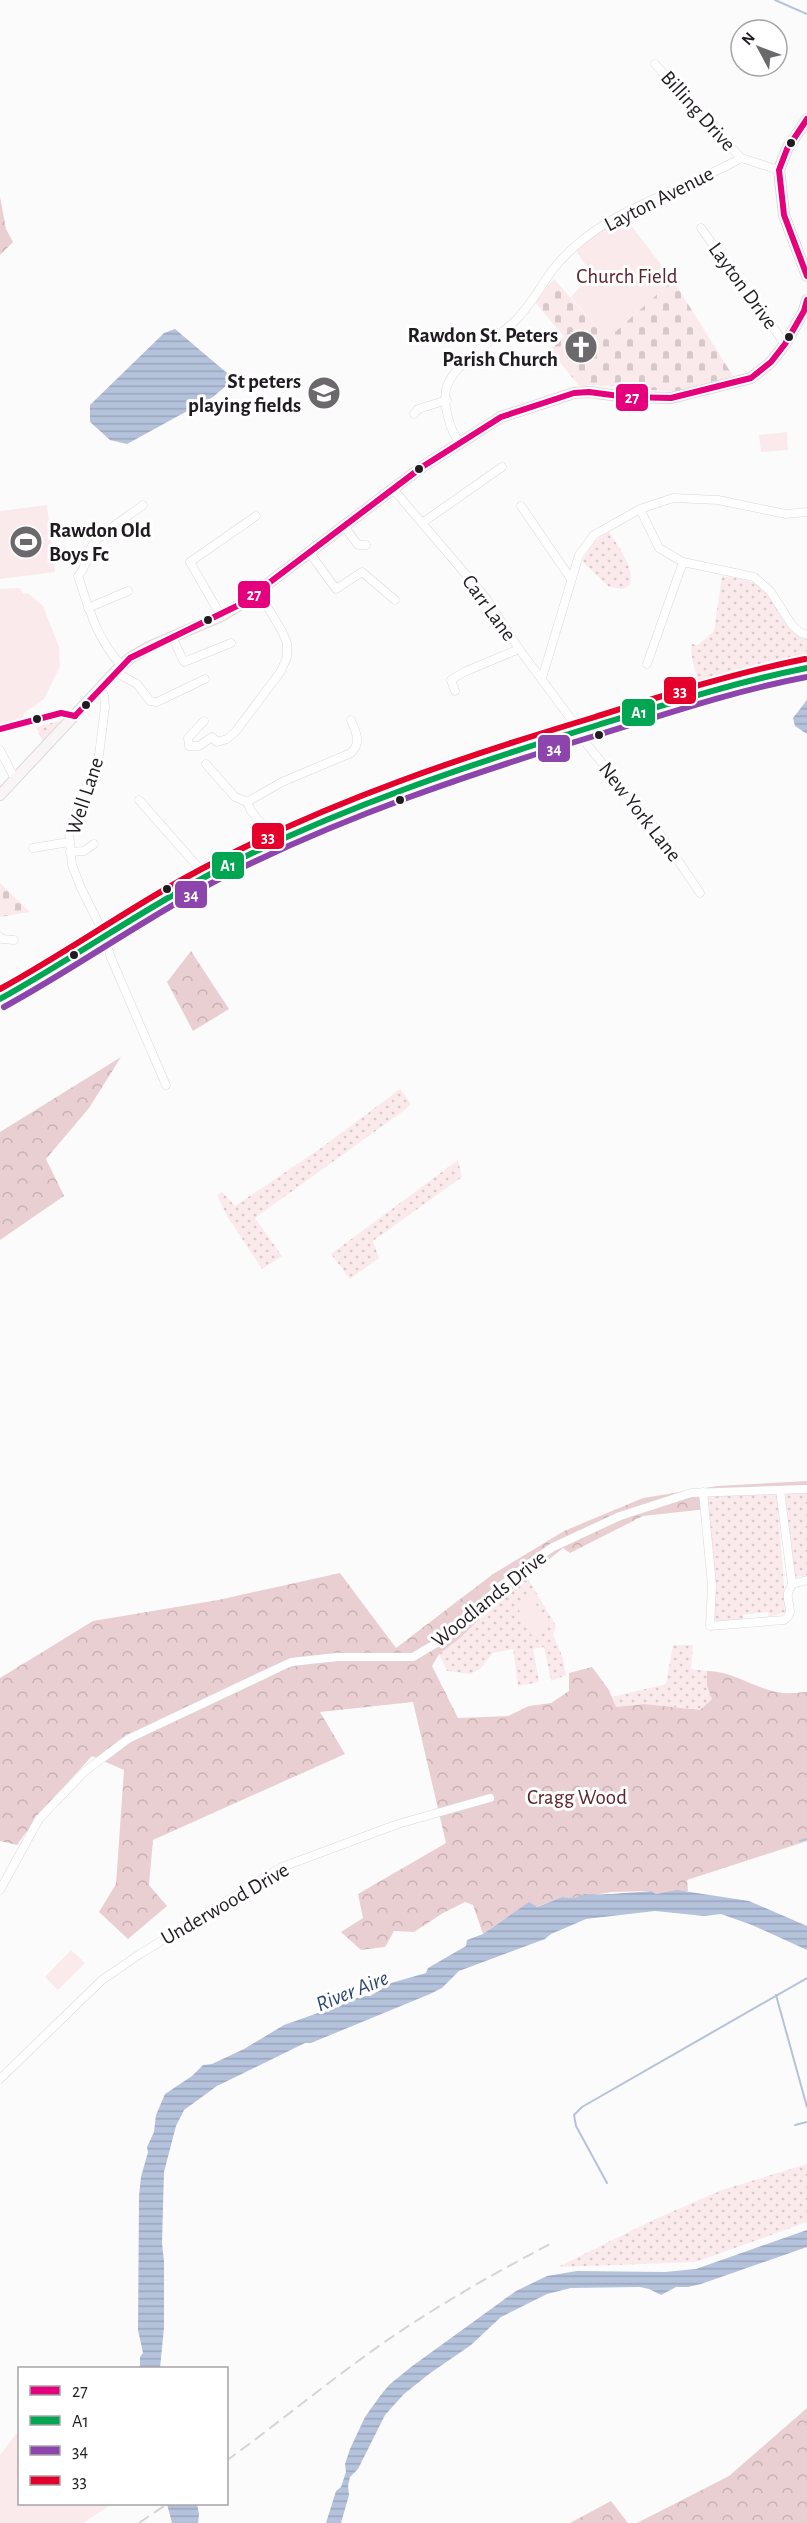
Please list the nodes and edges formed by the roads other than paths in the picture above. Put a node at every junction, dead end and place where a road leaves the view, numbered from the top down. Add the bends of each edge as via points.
1 (655, 64) dead end
2 (807, 119) edge
3 (741, 158) junction
4 (779, 170) junction
5 (701, 228) dead end
6 (807, 276) edge
7 (806, 308) edge
8 (785, 344) junction
9 (447, 400) junction
10 (414, 414) dead end
11 (460, 442) junction
12 (502, 467) dead end
13 (393, 489) junction
14 (143, 505) dead end
15 (521, 506) dead end
16 (640, 508) junction
17 (807, 512) edge
18 (256, 516) dead end
19 (422, 523) junction
20 (344, 525) junction
21 (366, 545) dead end
22 (309, 552) junction
23 (683, 562) junction
24 (571, 579) junction
25 (128, 591) dead end
26 (258, 592) junction
27 (395, 600) dead end
28 (88, 608) junction
29 (221, 616) junction
30 (807, 635) edge
31 (172, 637) junction
32 (231, 643) dead end
33 (519, 649) junction
34 (647, 664) dead end
35 (118, 668) junction
36 (807, 668) edge
37 (542, 678) junction
38 (206, 679) dead end
39 (101, 688) junction
40 (456, 692) dead end
41 (75, 716) junction
42 (351, 720) dead end
43 (204, 721) dead end
44 (0, 729) edge
45 (579, 731) junction
46 (0, 750) edge
47 (206, 764) dead end
48 (15, 779) junction
49 (0, 795) edge
50 (139, 800) dead end
51 (248, 801) junction
52 (275, 841) junction
53 (69, 842) junction
54 (94, 844) dead end
55 (33, 848) dead end
56 (70, 852) junction
57 (206, 876) junction
58 (700, 893) dead end
59 (104, 934) junction
60 (0, 937) edge
61 (14, 940) dead end
62 (0, 999) edge
63 (166, 1085) dead end
64 (807, 1489) edge
65 (780, 1490) junction
66 (703, 1492) junction
67 (807, 1580) edge
68 (792, 1584) junction
69 (490, 1798) dead end
70 (0, 1890) edge
71 (0, 2079) edge

1 - 3 street, Billing Drive
2 - 4 street via 787,149
3 - 4 street
3 - 9 street, Layton Avenue via 616,217 579,243 552,271 531,304 455,374 447,386
4 - 6 street via 784,215
5 - 8 street, Layton Drive
7 - 8 street
8 - 11 street via 751,378 671,398 574,393 501,417
9 - 10 street via 418,409
9 - 11 street, Layton Avenue via 448,422
11 - 13 street
12 - 19 street
13 - 19 street, Carr Lane
13 - 20 street
14 - 28 street via 92,546 85,569 78,576
15 - 24 street
16 - 17 street via 687,497 786,514
16 - 23 street via 659,548
16 - 24 street via 589,540
18 - 29 street via 190,561
19 - 33 street, Carr Lane via 486,598
20 - 21 street via 358,545
20 - 22 street
22 - 26 street
22 - 27 street via 336,589 362,572
23 - 30 street via 754,577 770,591 792,625
23 - 34 street
24 - 37 street
25 - 28 street
26 - 29 street
26 - 43 street via 282,631 287,657 227,739 216,746 212,737 195,747 188,744 188,738
28 - 35 street via 98,635
29 - 31 street
31 - 32 street via 184,662
31 - 35 street
33 - 37 street, Carr Lane
33 - 40 street via 451,680
35 - 38 street via 150,701 157,702
35 - 39 street
36 - 45 main road via 741,682
37 - 45 street, Carr Lane
39 - 41 street
39 - 53 street, Well Lane via 105,700 99,755 69,831
41 - 44 street via 61,713
41 - 48 street
42 - 51 street via 358,737 351,753
45 - 52 main road via 402,788
45 - 58 street, New York Lane via 662,837
46 - 48 street
47 - 51 street via 235,797
48 - 49 street
50 - 57 street
51 - 52 street via 251,811
52 - 57 main road
53 - 55 street
53 - 56 street, Well Lane
54 - 56 street via 84,851
56 - 59 street, Well Lane via 81,888
57 - 59 main road
59 - 62 main road
59 - 63 street, Well Lane
60 - 61 street
64 - 65 street, Woodlands Drive
65 - 66 street, Woodlands Drive
65 - 68 street
66 - 68 street via 712,1585 710,1626 784,1620 791,1614 788,1594
66 - 70 street, Woodlands Drive via 620,1516 553,1547 501,1586 445,1638 413,1657 337,1657 291,1662 128,1739 84,1772 39,1819
67 - 68 street
69 - 71 street, Underwood Drive via 398,1824 282,1867 102,1980

